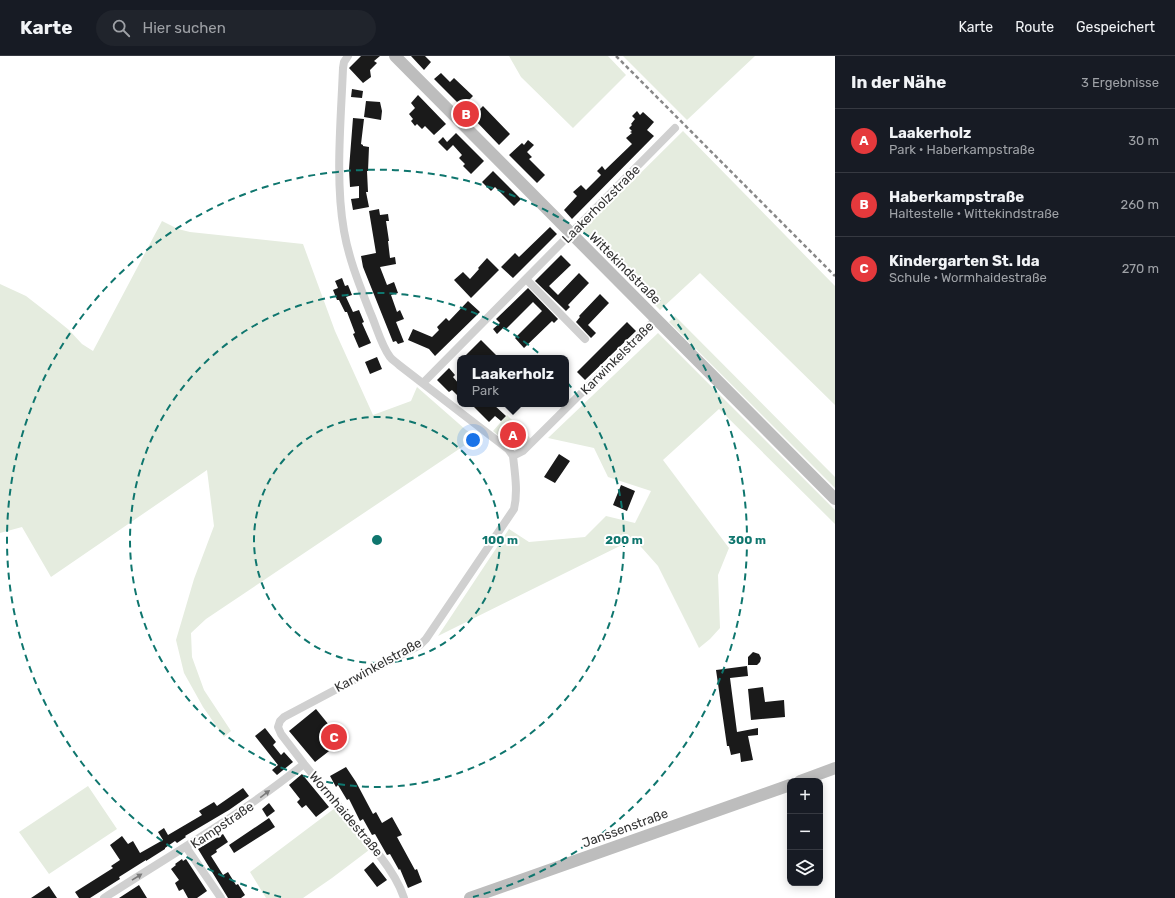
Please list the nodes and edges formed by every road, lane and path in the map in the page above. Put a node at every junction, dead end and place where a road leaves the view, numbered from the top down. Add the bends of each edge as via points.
1 (348, 56) edge
2 (395, 56) edge
3 (675, 128) dead end
4 (571, 233) junction
5 (526, 279) junction
6 (656, 319) junction
7 (585, 338) dead end
8 (423, 383) junction
9 (569, 405) edge
10 (567, 407) edge
11 (513, 456) junction
12 (835, 499) edge
13 (281, 734) joint
14 (304, 764) junction
15 (835, 768) edge
16 (808, 778) edge
17 (787, 786) edge
18 (186, 846) junction
19 (104, 898) edge
20 (221, 898) edge
21 (404, 898) edge
22 (470, 898) edge

1 - 8 street via 343,68 340,171 344,231 358,282 390,356
2 - 4 main road, Wittekindstraße
3 - 4 street, Laakerholzstraße
4 - 5 street, Laakerholzstraße
4 - 6 main road, Wittekindstraße
5 - 7 street
5 - 8 street, Laakerholzstraße
6 - 9 street, Karwinkelstraße
6 - 12 main road, Wittekindstraße
8 - 11 street via 508,449
10 - 11 street, Karwinkelstraße via 523,451
11 - 13 street, Karwinkelstraße via 516,490 514,509 426,639 414,648 284,717 278,727
13 - 14 street, Wormhaidestraße
18 -> 14 street, Kampstraße via 257,801
14 - 21 street, Wormhaidestraße via 384,861 395,877
15 - 16 main road
17 - 22 main road, Janssenstraße
19 -> 18 street
18 - 20 street, Kampstraße

